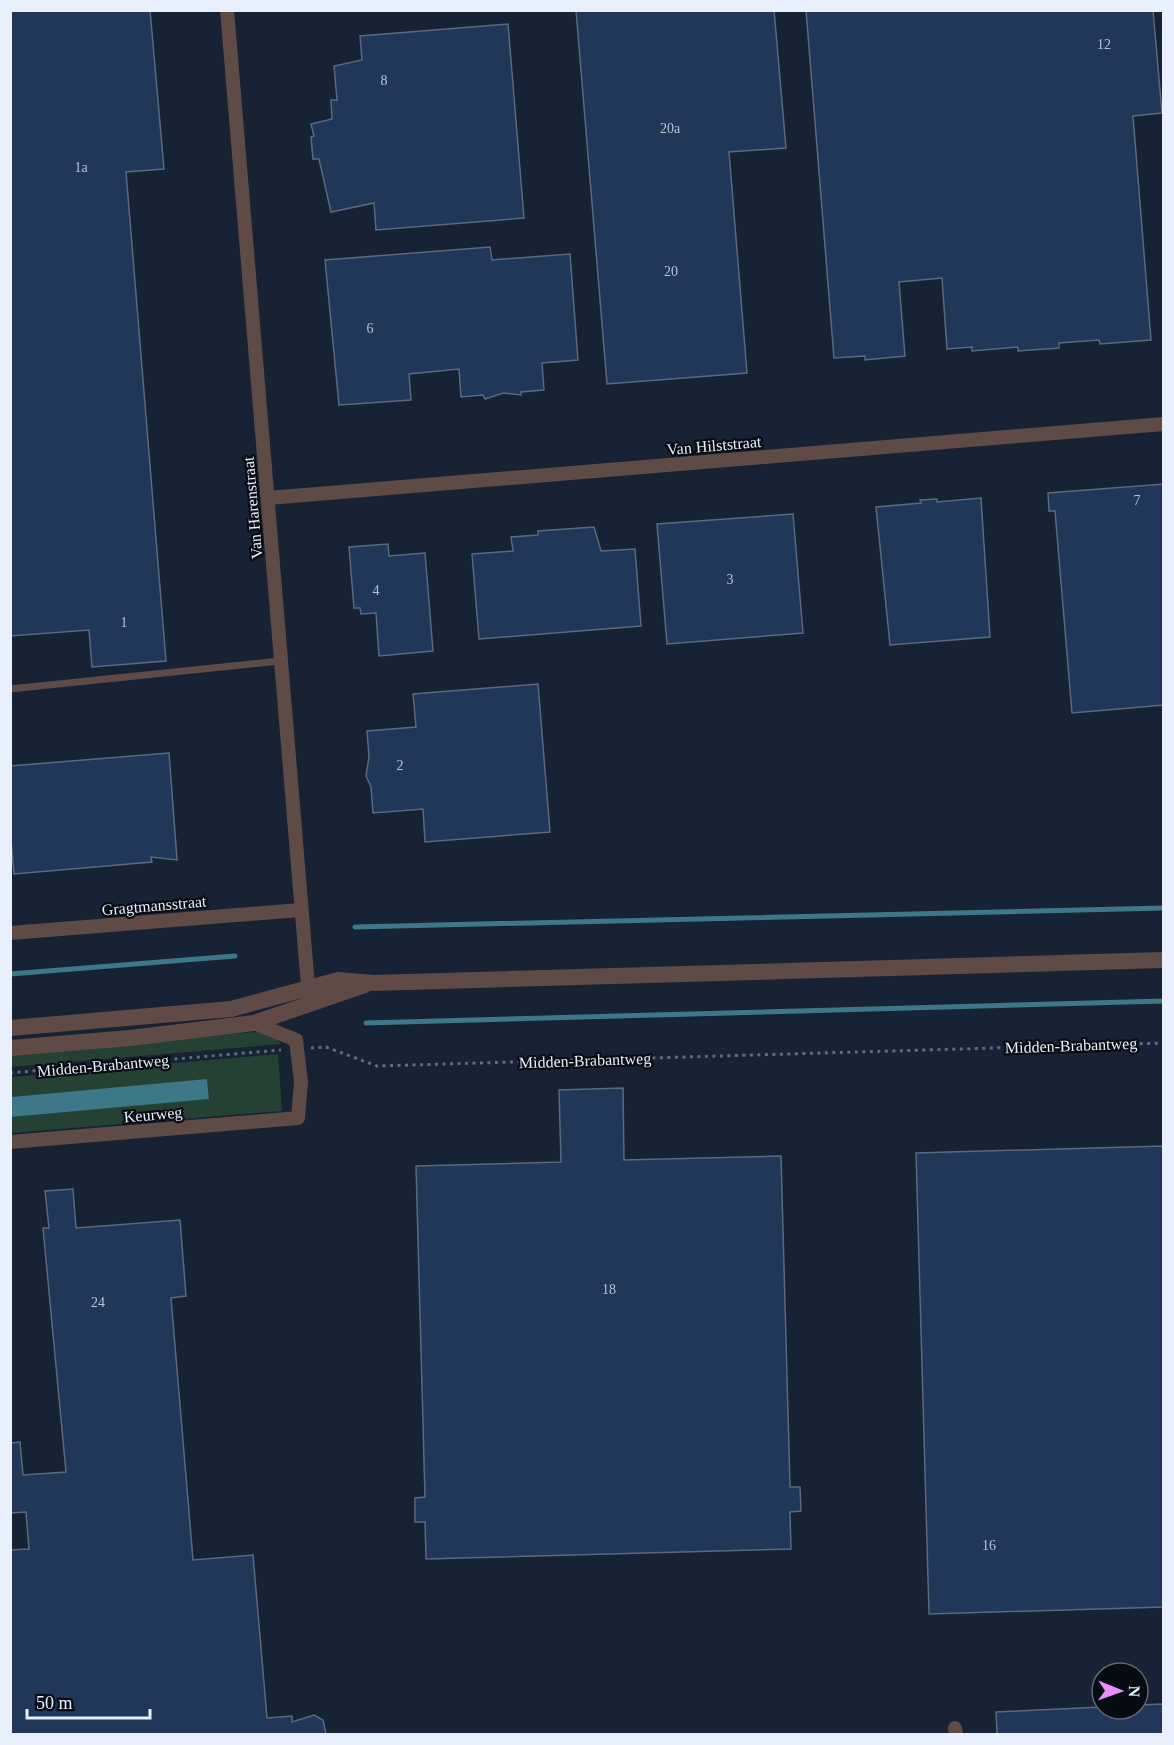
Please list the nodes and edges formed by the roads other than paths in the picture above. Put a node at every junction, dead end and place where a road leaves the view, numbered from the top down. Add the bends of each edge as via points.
1 (227, 10) edge
2 (1164, 424) edge
3 (268, 498) junction
4 (280, 661) junction
5 (10, 689) edge
6 (300, 910) junction
7 (10, 933) edge
8 (1164, 960) edge
9 (308, 996) junction
10 (254, 1023) junction
11 (10, 1028) edge
12 (10, 1048) edge
13 (10, 1142) edge

1 - 3 street, Van Harenstraat
2 - 3 street, Van Hilststraat
3 - 4 street, Van Harenstraat
4 - 5 lane
4 - 6 street, Van Harenstraat
6 - 7 street, Gragtmansstraat
6 - 9 street, Van Harenstraat
8 - 9 street, Midden-Brabantweg via 373,982
9 - 10 street, Midden-Brabantweg
9 - 11 street, Midden-Brabantweg via 231,1009
10 - 12 street, Midden-Brabantweg
10 - 13 street, Keurweg via 296,1040 302,1082 298,1118

